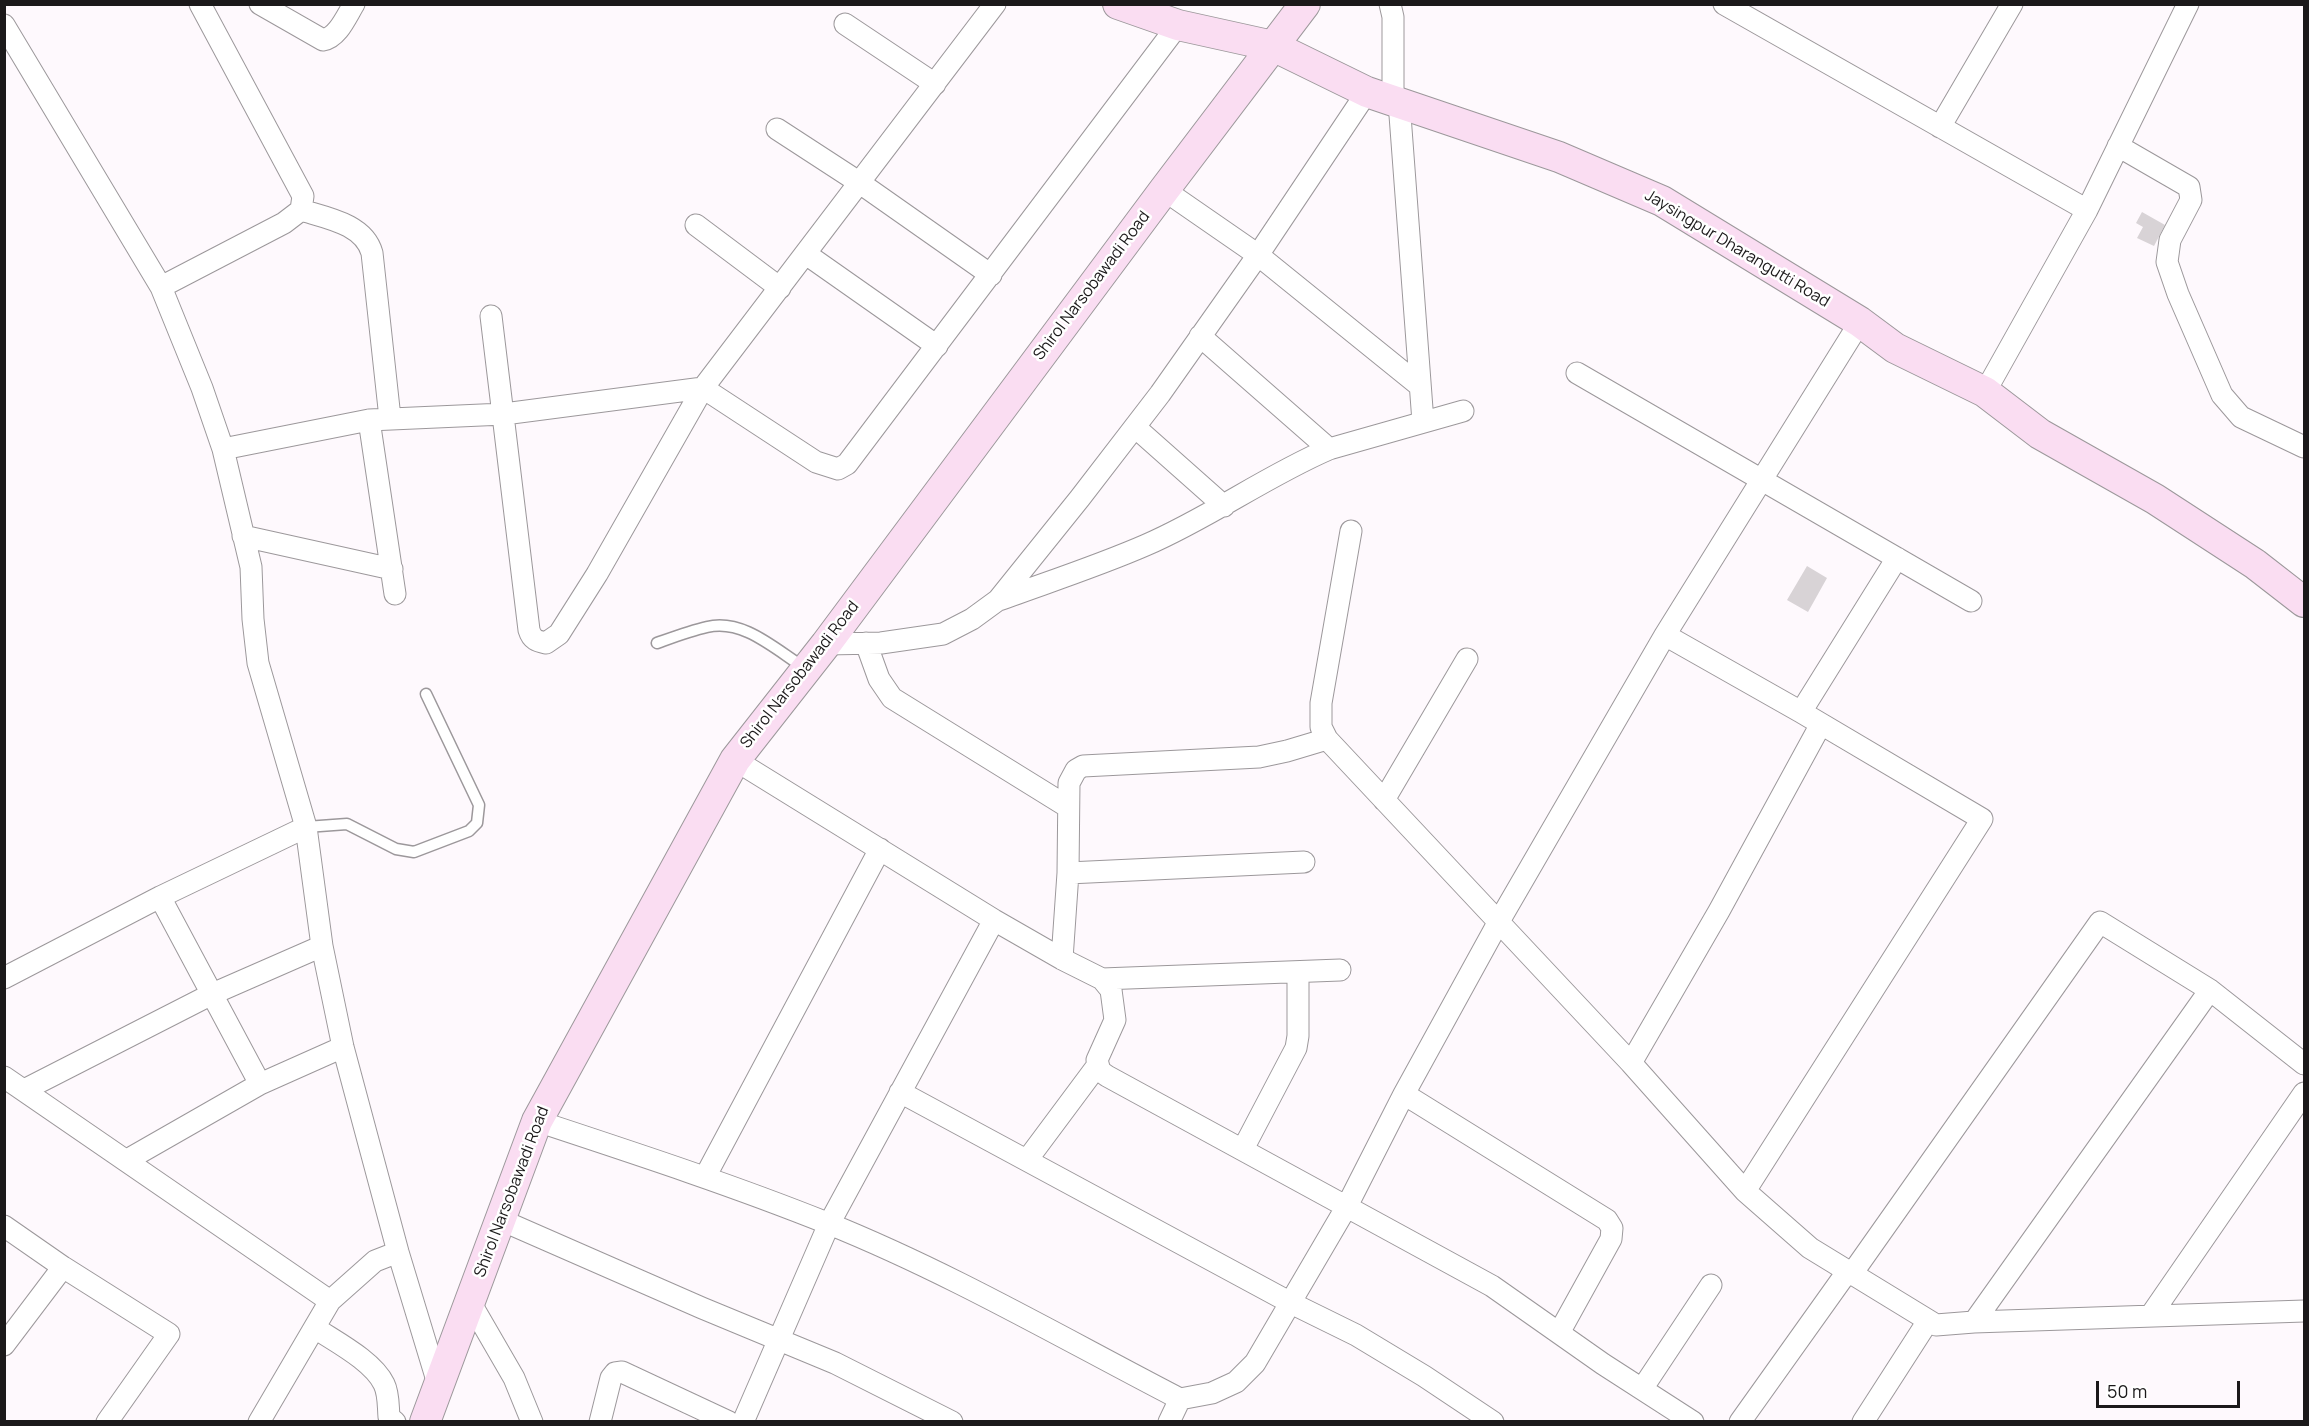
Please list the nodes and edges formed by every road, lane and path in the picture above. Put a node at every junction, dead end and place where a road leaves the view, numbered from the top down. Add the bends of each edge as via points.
1 (200, 4) edge
2 (260, 4) edge
3 (354, 4) edge
4 (995, 4) edge
5 (1118, 4) edge
6 (1305, 4) edge
7 (1390, 4) edge
8 (1724, 4) edge
9 (2012, 4) edge
10 (2188, 4) edge
11 (845, 24) dead end
12 (4, 25) edge
13 (1178, 25) junction
14 (1273, 46) junction
15 (935, 84) junction
16 (1386, 98) junction
17 (1940, 127) junction
18 (777, 129) dead end
19 (2118, 146) junction
20 (860, 183) junction
21 (1164, 190) junction
22 (301, 210) junction
23 (2087, 210) junction
24 (696, 225) dead end
25 (806, 254) junction
26 (1258, 255) junction
27 (991, 275) junction
28 (161, 287) junction
29 (780, 288) junction
30 (491, 316) dead end
31 (1860, 322) junction
32 (1200, 336) junction
33 (937, 346) junction
34 (1577, 373) dead end
35 (1420, 386) junction
36 (703, 388) junction
37 (1984, 393) junction
38 (1463, 411) dead end
39 (504, 414) junction
40 (379, 419) junction
41 (1423, 422) junction
42 (1135, 427) junction
43 (2304, 447) edge
44 (223, 449) junction
45 (1329, 449) junction
46 (1762, 480) junction
47 (1224, 506) junction
48 (1351, 531) dead end
49 (243, 536) junction
50 (1897, 558) junction
51 (392, 568) junction
52 (395, 594) dead end
53 (998, 600) junction
54 (1971, 601) dead end
55 (2304, 602) edge
56 (1665, 635) junction
57 (657, 643) dead end
58 (866, 643) junction
59 (826, 644) junction
60 (1467, 658) dead end
61 (807, 669) junction
62 (426, 694) dead end
63 (1801, 712) junction
64 (1821, 724) junction
65 (1327, 739) junction
66 (735, 760) junction
67 (1383, 800) junction
68 (1068, 807) junction
69 (306, 827) junction
70 (880, 849) junction
71 (1304, 862) dead end
72 (1068, 873) junction
73 (160, 897) junction
74 (994, 920) junction
75 (1498, 923) junction
76 (322, 946) junction
77 (1062, 959) junction
78 (1340, 970) dead end
79 (1298, 972) junction
80 (4, 978) edge
81 (1102, 979) junction
82 (2210, 990) junction
83 (210, 995) junction
84 (343, 1047) junction
85 (1631, 1063) junction
86 (2304, 1064) edge
87 (1097, 1066) junction
88 (4, 1077) edge
89 (260, 1084) junction
90 (24, 1090) junction
91 (900, 1092) junction
92 (2304, 1093) edge
93 (1404, 1094) junction
94 (537, 1121) junction
95 (1243, 1149) junction
96 (127, 1160) junction
97 (1027, 1161) junction
98 (705, 1177) junction
99 (1745, 1191) junction
100 (1347, 1206) junction
101 (501, 1220) junction
102 (828, 1224) junction
103 (4, 1226) edge
104 (398, 1252) junction
105 (63, 1267) junction
106 (1849, 1274) junction
107 (1712, 1285) dead end
108 (330, 1301) junction
109 (470, 1302) junction
110 (1291, 1303) junction
111 (2304, 1311) edge
112 (2151, 1315) junction
113 (1928, 1321) junction
114 (1974, 1322) junction
115 (315, 1328) junction
116 (1559, 1334) junction
117 (780, 1341) junction
118 (4, 1345) edge
119 (439, 1387) junction
120 (1642, 1389) junction
121 (1180, 1399) junction
122 (743, 1421) edge
123 (107, 1422) edge
124 (259, 1422) edge
125 (395, 1422) edge
126 (425, 1422) edge
127 (532, 1422) edge
128 (600, 1422) edge
129 (952, 1422) edge
130 (1169, 1422) edge
131 (1493, 1422) edge
132 (1693, 1422) edge
133 (1740, 1422) edge
134 (1863, 1422) edge

1 - 22 street via 303,196
2 - 3 street via 323,40 335,34
4 - 15 street
5 - 13 main road, Jaysingpur Dharangutti Road
6 - 14 main road, Shirol Narsobawadi Road
7 - 16 street via 1393,17
8 - 17 street
9 - 17 street
10 - 19 street
11 - 15 street
12 - 28 street
13 - 14 main road, Jaysingpur Dharangutti Road
13 - 27 street
14 - 16 main road, Jaysingpur Dharangutti Road
14 - 21 main road, Shirol Narsobawadi Road
15 - 20 street
16 - 26 street
16 - 31 main road, Jaysingpur Dharangutti Road via 1559,157 1662,201
16 - 35 street
17 - 23 street
18 - 20 street
19 - 23 street
19 - 43 street via 2188,187 2191,200 2170,240 2167,262 2222,395 2241,417
20 - 25 street
20 - 27 street
21 - 26 street
21 - 59 main road, Shirol Narsobawadi Road
22 - 28 street via 284,223
22 - 40 street via 350,227 369,242
23 - 37 street
24 - 29 street
25 - 29 street
25 - 33 street
26 - 32 street
26 - 35 street
27 - 33 street
28 - 44 street
29 - 36 street
30 - 39 street
31 - 37 main road, Jaysingpur Dharangutti Road via 1894,348
31 - 46 street
32 - 42 street
32 - 45 street
33 - 36 street via 847,465 838,469 816,462
34 - 46 street
35 - 41 street
36 - 39 street
36 - 39 street via 597,574 559,634 546,643 535,640 529,630
37 - 55 main road, Jaysingpur Dharangutti Road via 2040,434 2155,499 2255,564
38 - 41 street
39 - 40 street
40 - 44 street
40 - 51 street
41 - 45 street
42 - 47 street
42 - 53 street
44 - 49 street
45 - 47 street
46 - 50 street
46 - 56 street
47 - 53 street via 1146,545
48 - 65 street via 1321,703 1321,727
49 - 51 street
49 - 69 street via 251,567 258,663
50 - 54 street
50 - 63 street
51 - 52 street
53 - 58 street via 943,634
56 - 63 street
56 - 75 street
57 - 61 lane via 708,626 739,627
58 - 59 street
58 - 68 street via 879,679 892,698
59 - 61 main road, Shirol Narsobawadi Road
60 - 67 street
61 - 66 main road, Shirol Narsobawadi Road
62 - 69 lane via 479,805 477,824 469,831 414,852 396,849 347,824
63 - 64 street
64 - 85 street
64 - 99 street via 1982,819
65 - 67 street
65 - 68 street via 1259,757 1083,766 1069,783
66 - 70 street
66 - 94 main road, Shirol Narsobawadi Road
67 - 75 street
68 - 72 street
69 - 73 street
69 - 76 street
70 - 74 street
70 - 98 street
71 - 72 street
72 - 77 street
73 - 80 street
73 - 83 street
74 - 77 street
74 - 91 street
75 - 85 street
75 - 93 street
76 - 83 street
76 - 84 street
77 - 81 street
78 - 79 street
79 - 81 street
79 - 95 street via 1296,1048
81 - 87 street via 1111,990 1115,1020
82 - 86 street
82 - 106 street via 2100,922
82 - 114 street
83 - 89 street
83 - 90 street
84 - 89 street
84 - 104 street
85 - 99 street
87 - 95 street via 1107,1076
87 - 97 street
88 - 90 street
89 - 96 street
90 - 96 street
91 - 97 street
91 - 102 street
92 - 112 street
93 - 100 street
93 - 116 street via 1607,1220 1612,1228 1611,1239
94 - 98 street
94 - 101 main road, Shirol Narsobawadi Road
95 - 100 street
96 - 108 street
97 - 110 street
98 - 102 street
99 - 106 street via 1810,1248
100 - 110 street
100 - 116 street via 1492,1287
101 - 109 main road, Shirol Narsobawadi Road
101 - 117 street
102 - 117 street
102 - 121 street via 944,1276
103 - 105 street
104 - 108 street via 375,1261
104 - 119 street
105 - 118 street
105 - 123 street via 169,1334
106 - 113 street
106 - 133 street
107 - 120 street
108 - 115 street
109 - 119 main road, Shirol Narsobawadi Road
109 - 127 street via 514,1378
110 - 121 street via 1255,1363 1236,1382 1212,1394
110 - 131 street via 1356,1335
111 - 112 street
112 - 114 street
113 - 114 street via 1936,1325
113 - 134 street
115 - 124 street
115 - 125 street via 375,1370 385,1386 388,1416
116 - 120 street
117 - 122 street
117 - 129 street via 835,1363
119 - 126 main road, Shirol Narsobawadi Road
120 - 132 street
121 - 130 street
122 - 128 street via 615,1372

